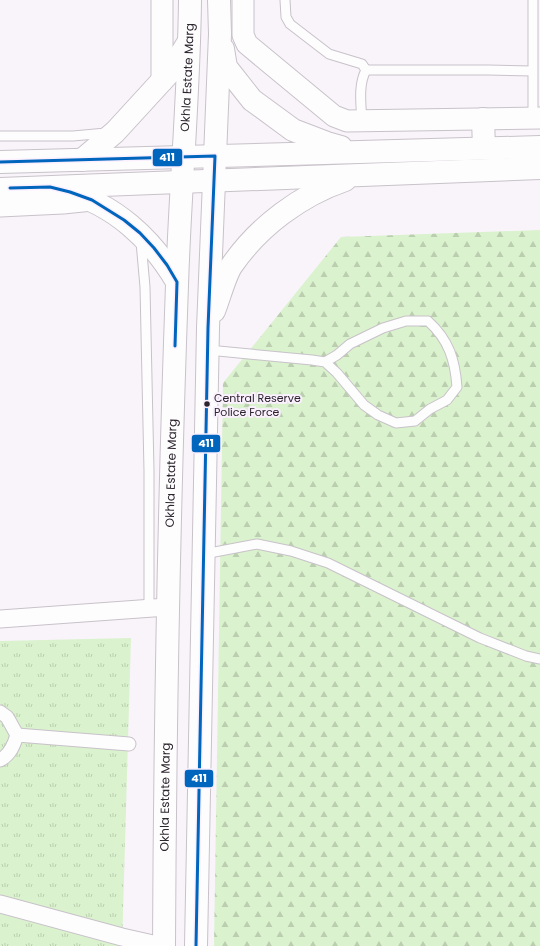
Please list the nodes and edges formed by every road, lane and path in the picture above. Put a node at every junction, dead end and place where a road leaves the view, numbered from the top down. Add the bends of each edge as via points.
1 (162, 0) edge
2 (190, 0) edge
3 (219, 0) edge
4 (243, 0) edge
5 (285, 0) edge
6 (533, 0) edge
7 (220, 34) junction
8 (189, 41) junction
9 (366, 70) junction
10 (532, 71) junction
11 (162, 81) junction
12 (536, 118) edge
13 (483, 119) junction
14 (362, 121) junction
15 (116, 132) junction
16 (0, 136) edge
17 (540, 147) edge
18 (484, 148) junction
19 (362, 152) junction
20 (215, 156) junction
21 (184, 157) junction
22 (82, 160) junction
23 (0, 162) edge
24 (540, 168) edge
25 (362, 175) junction
26 (214, 180) junction
27 (183, 182) junction
28 (50, 187) junction
29 (0, 189) edge
30 (92, 200) junction
31 (0, 206) edge
32 (140, 233) junction
33 (177, 282) junction
34 (208, 328) junction
35 (208, 350) junction
36 (325, 362) junction
37 (204, 554) junction
38 (158, 607) junction
39 (0, 619) edge
40 (540, 659) edge
41 (0, 712) edge
42 (17, 735) junction
43 (129, 744) dead end
44 (0, 760) edge
45 (0, 904) edge
46 (163, 946) edge
47 (196, 946) edge

1 - 11 street
2 - 8 main road, Okhla Estate Marg
3 - 7 main road
4 - 14 street via 243,36 247,44 334,116 347,121
5 - 9 lane via 286,17 290,24 329,54 362,64
6 - 10 lane
7 - 19 main road via 226,67 252,100 293,130 327,143
7 - 20 main road
8 - 11 main road
8 - 21 main road, Okhla Estate Marg
9 - 10 lane
9 - 14 lane via 361,88
10 - 12 lane
11 - 15 main road
12 - 13 street
13 - 14 street
13 - 18 main road
15 - 16 lane via 73,136
15 - 22 main road
17 - 18 main road
18 - 19 main road
19 - 20 main road
20 - 21 main road
20 - 26 main road
21 - 22 main road
21 - 27 main road, Okhla Estate Marg
22 - 23 main road
24 - 25 main road
25 - 26 main road
25 - 34 main road via 328,186 289,208 255,236 231,267
26 - 27 main road
26 - 34 main road
27 - 28 main road
27 - 33 main road, Okhla Estate Marg
28 - 29 main road
28 - 30 main road
30 - 31 street
30 - 32 main road
32 - 33 main road via 167,265
32 - 38 lane via 145,287 149,479
33 - 38 main road, Okhla Estate Marg
34 - 35 main road
35 - 36 lane
35 - 37 main road
36 - 36 lane via 364,405 378,415 396,422 415,421 447,400 457,387 455,369 445,340 428,321 406,321 383,328 350,344 337,356
37 - 40 lane via 257,544 291,551 328,563 480,638
37 - 47 main road
38 - 39 street
38 - 46 main road, Okhla Estate Marg
41 - 42 street via 7,717
42 - 43 street
42 - 44 street via 12,748
45 - 46 street

